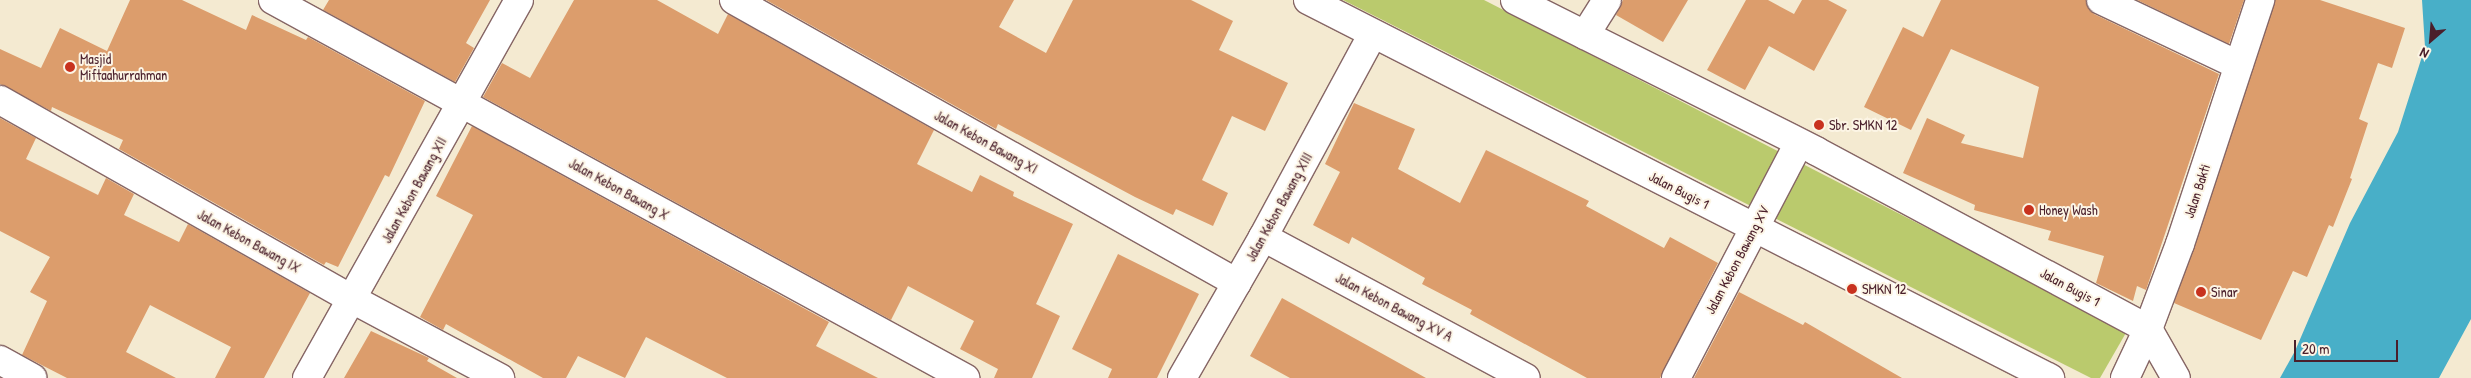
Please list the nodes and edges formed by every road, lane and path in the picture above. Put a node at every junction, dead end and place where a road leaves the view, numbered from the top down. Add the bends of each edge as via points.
1 (273, 0) edge
2 (518, 0) edge
3 (734, 0) edge
4 (1308, 0) edge
5 (1515, 0) edge
6 (1607, 0) edge
7 (2101, 0) edge
8 (2260, 0) edge
9 (1372, 35) junction
10 (1585, 35) junction
11 (2238, 65) junction
12 (0, 100) edge
13 (462, 104) junction
14 (1799, 143) junction
15 (1754, 228) junction
16 (1263, 237) junction
17 (1237, 283) junction
18 (352, 299) junction
19 (2148, 329) junction
20 (0, 360) edge
21 (32, 378) edge
22 (307, 378) edge
23 (500, 378) edge
24 (965, 378) edge
25 (1182, 378) edge
26 (1526, 378) edge
27 (1676, 378) edge
28 (2050, 378) edge
29 (2125, 378) edge
30 (2176, 378) edge

1 - 13 street, Jalan Kebon Bawang X
2 - 13 street, Jalan Kebon Bawang XII
3 - 17 street, Jalan Kebon Bawang XI
4 - 9 street, Jalan Bugis 1
5 - 10 street, Jalan Bugis 1
6 - 10 street
7 - 11 street
8 - 11 street, Jalan Bakti
9 - 15 street, Jalan Bugis 1
9 - 16 street, Jalan Kebon Bawang XIII
10 - 14 street, Jalan Bugis 1
11 - 19 street, Jalan Bakti
12 - 18 street, Jalan Kebon Bawang IX
13 - 18 street, Jalan Kebon Bawang XII
13 - 24 street, Jalan Kebon Bawang X
14 - 15 street, Jalan Kebon Bawang XV
14 - 19 street, Jalan Bugis 1
15 - 27 street, Jalan Kebon Bawang XV
15 - 28 street, Jalan Bugis 1
16 - 17 street, Jalan Kebon Bawang XIII
16 - 26 street, Jalan Kebon Bawang XV A
17 - 25 street, Jalan Kebon Bawang XIII
18 - 22 street, Jalan Kebon Bawang XII
18 - 23 street, Jalan Kebon Bawang IX
19 - 29 street, Jalan Bakti
19 - 30 street
20 - 21 street

